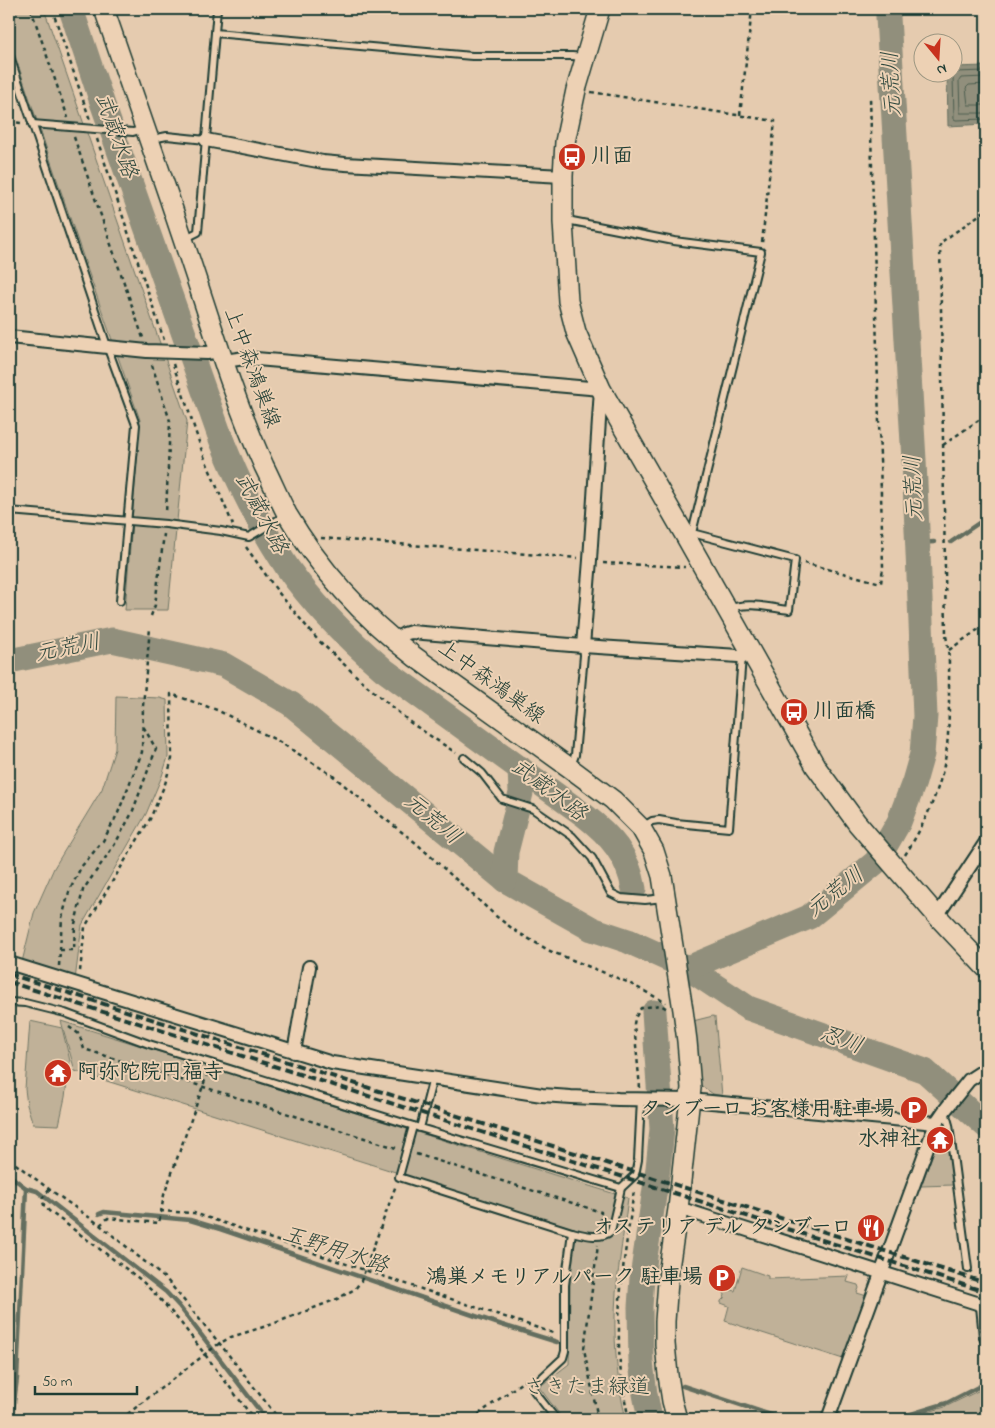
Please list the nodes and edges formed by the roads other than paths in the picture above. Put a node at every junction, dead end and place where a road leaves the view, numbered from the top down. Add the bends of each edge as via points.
1 (104, 9) edge
2 (217, 9) edge
3 (600, 9) edge
4 (215, 33) junction
5 (9, 54) edge
6 (585, 58) junction
7 (32, 124) junction
8 (142, 133) junction
9 (206, 140) junction
10 (563, 176) junction
11 (563, 222) junction
12 (183, 239) junction
13 (9, 337) edge
14 (107, 346) junction
15 (217, 355) junction
16 (601, 389) junction
17 (9, 511) edge
18 (281, 518) junction
19 (128, 522) junction
20 (689, 535) junction
21 (120, 601) dead end
22 (727, 610) junction
23 (394, 640) junction
24 (583, 646) junction
25 (748, 656) junction
26 (464, 758) road end
27 (570, 768) junction
28 (641, 828) junction
29 (986, 842) edge
30 (666, 904) junction
31 (937, 916) junction
32 (9, 964) edge
33 (309, 967) dead end
34 (986, 968) edge
35 (9, 1002) edge
36 (294, 1052) junction
37 (986, 1069) edge
38 (433, 1078) junction
39 (645, 1099) junction
40 (684, 1099) junction
41 (944, 1110) junction
42 (936, 1123) junction
43 (416, 1127) junction
44 (621, 1188) junction
45 (678, 1209) junction
46 (572, 1232) junction
47 (968, 1269) dead end
48 (882, 1273) junction
49 (985, 1306) edge
50 (986, 1337) edge
51 (556, 1419) edge
52 (677, 1419) edge
53 (828, 1419) edge

1 - 8 main road, 上中森鴻巣線
2 - 4 lane
3 - 6 main road
4 - 6 lane via 472,56
4 - 9 lane
5 - 7 lane
6 - 10 main road via 566,142
7 - 8 lane
7 - 14 lane
8 - 9 lane
8 - 12 main road, 上中森鴻巣線
9 - 10 street via 323,162
9 - 12 lane via 198,232
10 - 11 main road
11 - 16 main road via 568,301 576,332
11 - 20 lane via 761,252
12 - 15 main road, 上中森鴻巣線
13 - 14 street
14 - 15 street
14 - 19 lane via 136,425
15 - 16 street
15 - 18 main road, 上中森鴻巣線
16 - 20 main road
16 - 24 street
17 - 19 lane
18 - 19 lane via 249,537 166,524
18 - 23 main road, 上中森鴻巣線 via 306,542 341,589
19 - 21 lane
20 - 22 main road
20 - 22 lane via 795,560 789,610 744,604
22 - 25 main road
23 - 24 street via 411,632
23 - 27 main road, 上中森鴻巣線
24 - 25 street
24 - 27 lane via 576,755
25 - 28 lane via 729,828 659,820
25 - 31 main road via 816,767 857,823
26 - 30 lane via 482,773 502,799 533,809 572,836 592,858 611,893 620,898
27 - 28 main road, 上中森鴻巣線 via 613,800
28 - 30 main road, 上中森鴻巣線 via 654,851
29 - 31 street
30 - 40 main road, 上中森鴻巣線 via 678,1011 690,1067
31 - 34 main road
32 - 36 street
33 - 36 street
35 - 43 lane via 66,1014 149,1044
36 - 38 street via 332,1063
37 - 41 street via 969,1080
38 - 39 street via 572,1097
38 - 43 lane
39 - 40 street
39 - 44 lane via 635,1175
40 - 42 street
40 - 45 main road, 上中森鴻巣線
41 - 42 street
41 - 47 lane via 949,1125
42 - 48 street
43 - 44 lane
43 - 46 lane via 399,1177
44 - 46 lane via 611,1231 599,1236
45 - 48 street
45 - 52 main road, 上中森鴻巣線 via 665,1321 668,1375
46 - 51 lane via 565,1285 565,1351 563,1358 533,1386
48 - 49 street
48 - 53 street
49 - 50 street

